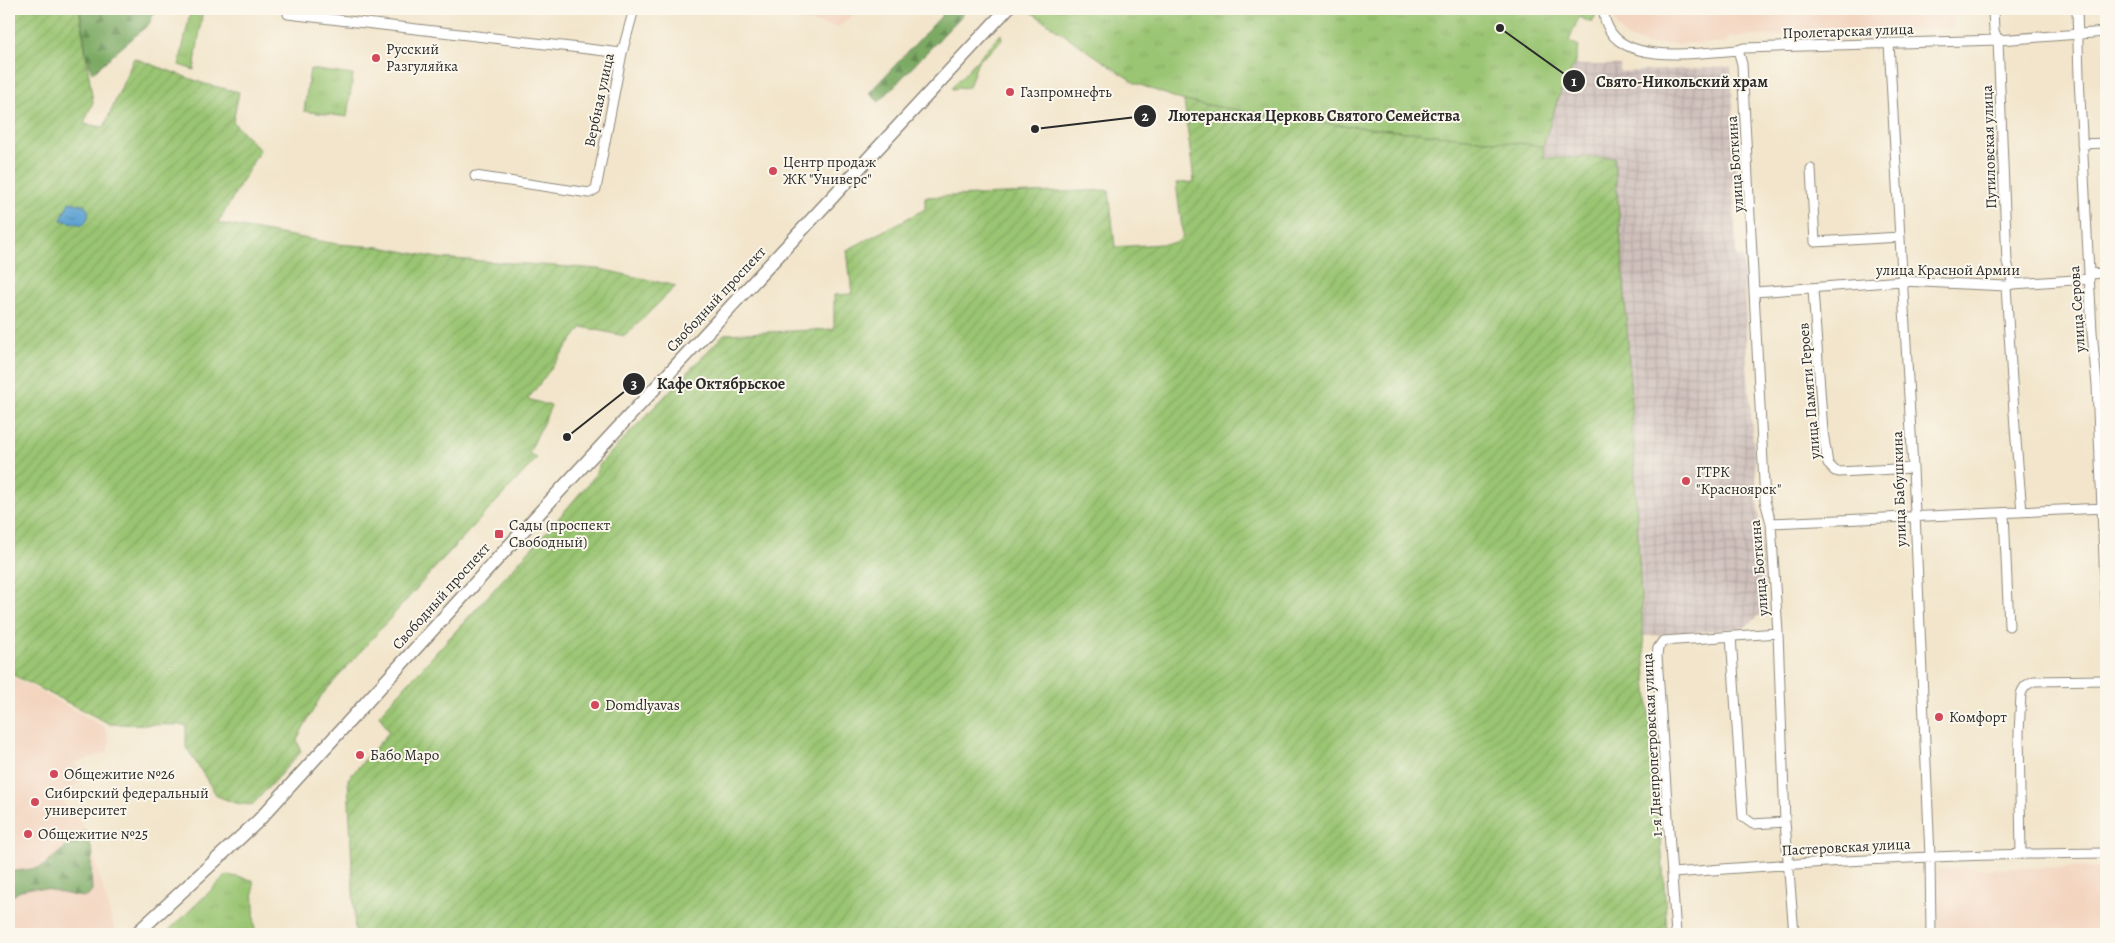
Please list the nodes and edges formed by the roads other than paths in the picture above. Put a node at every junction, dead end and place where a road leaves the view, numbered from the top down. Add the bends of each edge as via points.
1 (634, 9) edge
2 (1007, 9) edge
3 (1605, 9) edge
4 (1993, 9) edge
5 (2078, 9) edge
6 (288, 14) dead end
7 (2106, 32) edge
8 (2078, 34) junction
9 (1998, 40) junction
10 (1890, 43) junction
11 (1738, 50) junction
12 (622, 53) junction
13 (2106, 143) edge
14 (2082, 144) junction
15 (1811, 169) dead end
16 (475, 176) dead end
17 (1900, 237) junction
18 (2106, 273) edge
19 (2089, 276) junction
20 (1902, 281) junction
21 (2010, 285) junction
22 (1813, 289) junction
23 (1754, 292) junction
24 (1912, 468) junction
25 (2104, 508) edge
26 (2022, 512) junction
27 (2004, 513) junction
28 (1914, 515) junction
29 (1771, 523) junction
30 (2106, 608) edge
31 (2009, 626) dead end
32 (1778, 633) junction
33 (1731, 636) junction
34 (2106, 680) edge
35 (1786, 822) junction
36 (2106, 853) edge
37 (2020, 854) junction
38 (1930, 856) junction
39 (1790, 864) junction
40 (1673, 873) junction
41 (136, 934) edge
42 (1676, 934) edge
43 (1794, 934) edge
44 (1931, 934) edge

1 - 12 street, Вербная улица
2 - 41 main road, Свободный проспект via 519,534 258,821
3 - 11 street, Пролетарская улица via 1610,34 1632,48 1651,53
4 - 9 street, Путиловская улица via 1994,31
5 - 8 street, улица Серова
6 - 12 street
7 - 8 street, Пролетарская улица
8 - 9 street, Пролетарская улица
8 - 14 street, улица Серова
9 - 10 street, Пролетарская улица
9 - 21 street, Путиловская улица
10 - 11 street, Пролетарская улица
10 - 17 street, улица Бабушкина
11 - 23 street, улица Боткина via 1742,64
12 - 16 street, Вербная улица via 596,189 589,193
13 - 14 street
14 - 19 street, улица Серова
15 - 17 street via 1815,242
17 - 20 street, улица Бабушкина
18 - 19 street, улица Красной Армии
19 - 21 street, улица Красной Армии
19 - 25 street, улица Серова
20 - 21 street, улица Красной Армии
20 - 22 street, улица Красной Армии
20 - 24 street, улица Бабушкина
21 - 26 street, Путиловская улица via 2015,428
22 - 23 street, улица Красной Армии
22 - 24 street, улица Памяти Героев via 1828,464 1839,472
23 - 29 street, улица Боткина via 1766,500
24 - 28 street, улица Бабушкина
25 - 26 street
25 - 30 street, улица Серова
26 - 27 street
27 - 28 street
27 - 31 street
28 - 29 street
28 - 38 street, улица Бабушкина
29 - 32 street, улица Боткина
32 - 33 street, 1-я Днепропетровская улица
32 - 35 street, улица Боткина
33 - 35 street via 1743,817 1753,824
33 - 40 street, 1-я Днепропетровская улица via 1663,641 1658,648
34 - 37 street via 2034,681 2023,688 2018,733
35 - 39 street, улица Боткина
36 - 37 street, Пастеровская улица
37 - 38 street, Пастеровская улица
38 - 39 street, Пастеровская улица
38 - 44 street, улица Бабушкина
39 - 40 street, Пастеровская улица
39 - 43 street, улица Боткина
40 - 42 street, 1-я Днепропетровская улица

